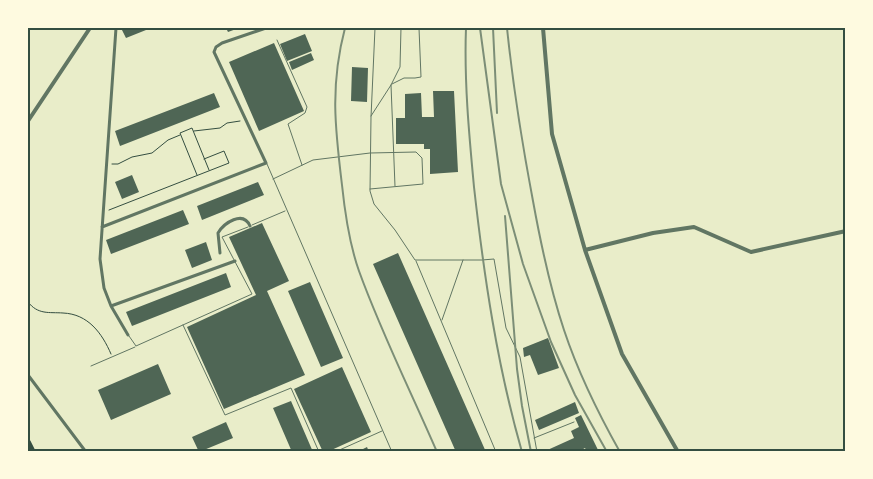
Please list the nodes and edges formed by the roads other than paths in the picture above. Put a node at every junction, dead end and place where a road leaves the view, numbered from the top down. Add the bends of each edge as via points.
1 (90, 28) edge
2 (116, 28) edge
3 (266, 28) edge
4 (374, 28) edge
5 (401, 28) edge
6 (419, 28) edge
7 (543, 28) edge
8 (277, 40) dead end
9 (391, 84) junction
10 (370, 117) junction
11 (28, 121) edge
12 (394, 152) junction
13 (370, 153) junction
14 (266, 163) junction
15 (302, 165) junction
16 (273, 180) junction
17 (395, 187) junction
18 (370, 189) junction
19 (286, 211) junction
20 (250, 226) junction
21 (102, 227) junction
22 (846, 231) edge
23 (585, 250) junction
24 (220, 253) dead end
25 (415, 260) junction
26 (463, 260) junction
27 (235, 261) junction
28 (111, 306) junction
29 (441, 322) junction
30 (183, 325) junction
31 (128, 335) joint
32 (136, 346) junction
33 (91, 366) dead end
34 (28, 375) edge
35 (574, 422) dead end
36 (383, 431) junction
37 (534, 438) junction
38 (28, 442) edge
39 (33, 452) edge
40 (86, 452) edge
41 (319, 452) edge
42 (335, 452) edge
43 (392, 452) edge
44 (496, 452) edge
45 (536, 452) edge
46 (678, 452) edge

1 - 11 street
2 - 21 street
3 - 14 street via 222,43 214,52
4 - 10 lane
5 - 9 lane via 400,67
6 - 9 lane via 421,77 404,78
7 - 23 street via 552,134
8 - 15 lane via 307,107 305,113 288,124
9 - 10 lane
9 - 12 lane
10 - 13 lane
12 - 13 lane
12 - 17 lane
12 - 17 lane via 416,152 422,158 423,169 423,184
13 - 15 lane via 313,160
13 - 18 lane
14 - 16 lane
14 - 21 street
15 - 16 lane
16 - 19 lane
17 - 18 lane
18 - 25 lane via 374,204
19 - 20 lane
19 - 36 lane
20 - 24 street via 244,219 225,224 218,233
20 - 27 lane via 222,238
21 - 28 street via 100,260 104,288
22 - 23 street via 750,252 694,227 653,233
23 - 46 street via 622,354
25 - 26 lane
25 - 29 lane
26 - 29 lane
26 - 37 lane via 494,259 506,328 520,357
27 - 28 street
27 - 30 lane via 252,294
28 - 31 street
29 - 44 lane
30 - 32 lane
30 - 41 lane via 225,415 290,388
31 - 32 lane
32 - 33 lane
34 - 40 street
35 - 37 lane
36 - 42 lane
36 - 43 lane
37 - 45 lane
38 - 39 highway

